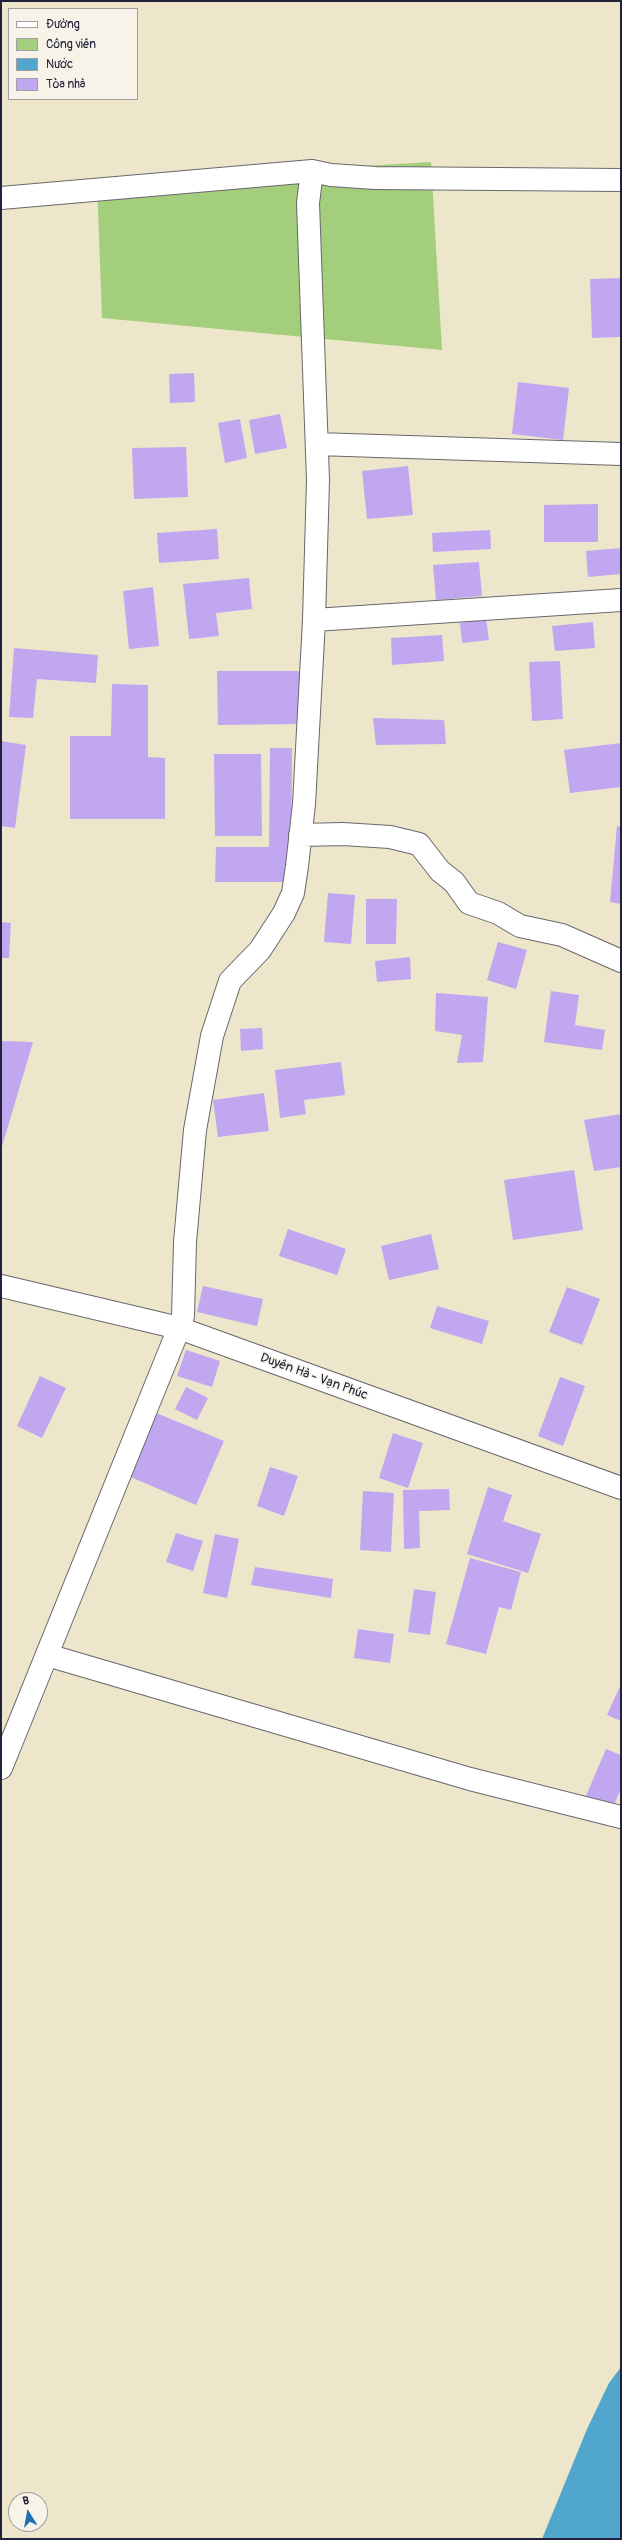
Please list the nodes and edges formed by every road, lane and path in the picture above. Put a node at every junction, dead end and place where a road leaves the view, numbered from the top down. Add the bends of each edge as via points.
1 (312, 171) junction
2 (621, 180) edge
3 (1, 198) edge
4 (317, 444) junction
5 (621, 454) edge
6 (621, 600) edge
7 (314, 620) junction
8 (300, 835) junction
9 (621, 961) edge
10 (1, 1286) edge
11 (180, 1328) junction
12 (621, 1488) edge
13 (47, 1655) junction
14 (1, 1768) edge
15 (621, 1817) edge

1 - 2 street via 375,178
1 - 3 street
1 - 4 street via 308,203
4 - 5 street
4 - 7 street
6 - 7 street
7 - 8 street
8 - 9 street via 390,837 419,844 440,871 454,882 469,903 498,913 520,926 562,935
8 - 11 street via 293,893 284,913 260,950 230,981 212,1036 195,1130 185,1242 183,1316
10 - 11 street, Duyên Hà - Vạn Phúc
11 - 12 street, Duyên Hà - Vạn Phúc
11 - 13 street
13 - 14 street
13 - 15 street via 470,1779

